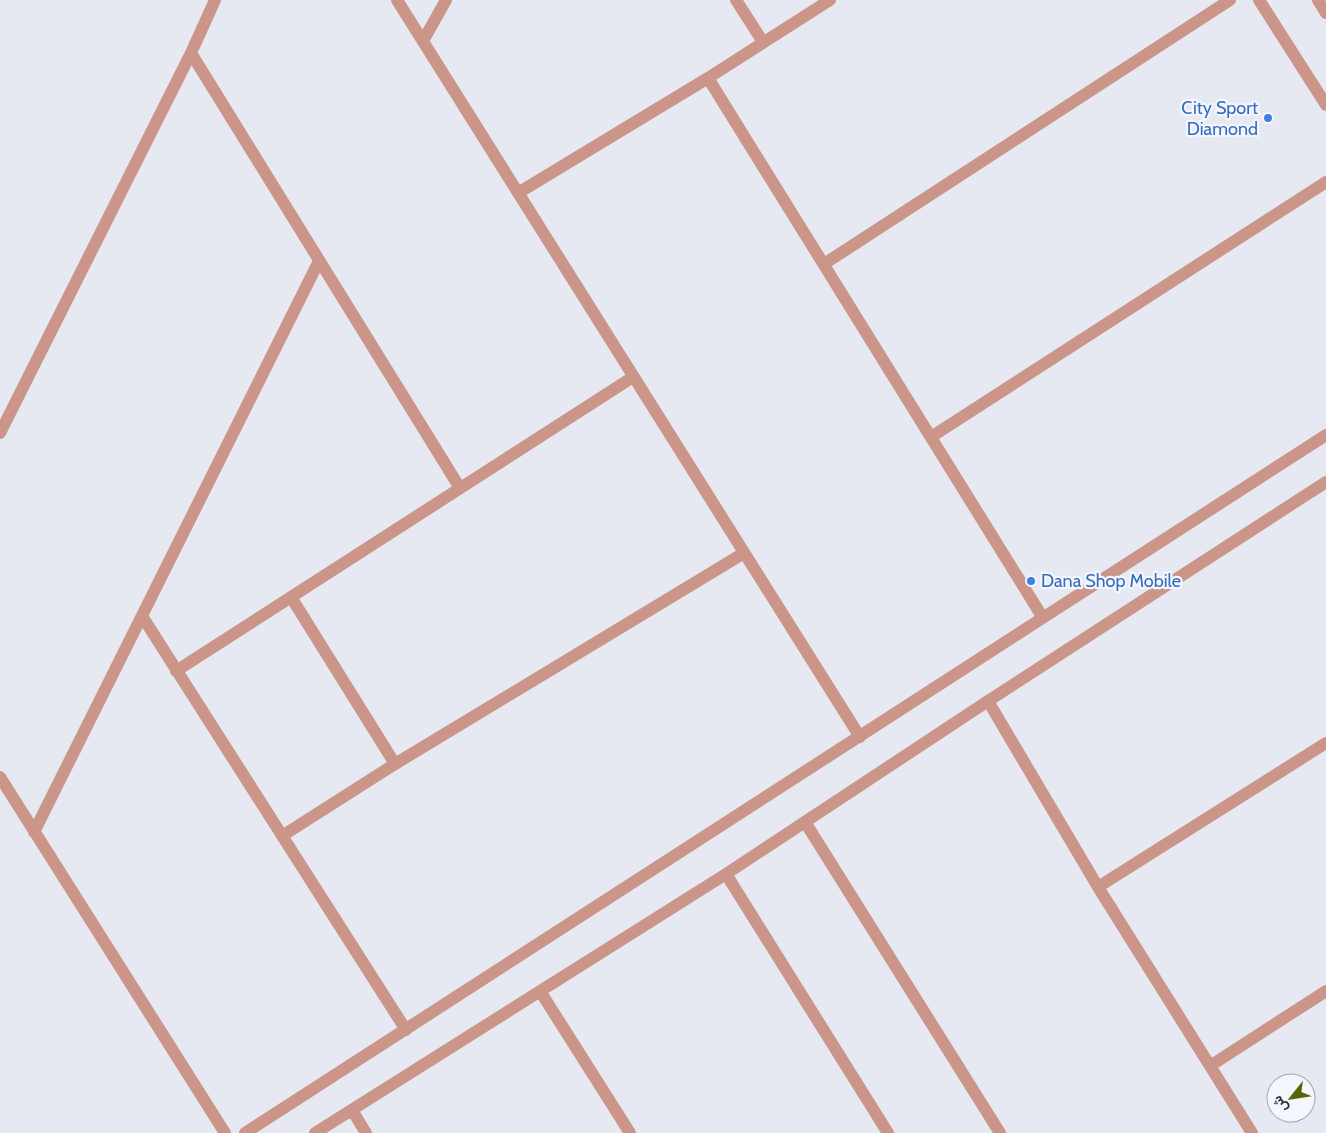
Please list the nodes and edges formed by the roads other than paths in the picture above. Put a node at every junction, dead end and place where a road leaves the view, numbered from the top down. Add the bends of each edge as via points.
1 (215, 0) edge
2 (397, 0) edge
3 (446, 0) edge
4 (736, 0) edge
5 (830, 0) edge
6 (1230, 0) edge
7 (1259, 0) edge
8 (1318, 0) edge
9 (1326, 13) edge
10 (423, 42) junction
11 (763, 42) junction
12 (191, 53) junction
13 (708, 78) junction
14 (1326, 105) edge
15 (1326, 182) edge
16 (518, 193) junction
17 (320, 261) junction
18 (824, 264) junction
19 (633, 377) junction
20 (0, 433) edge
21 (1326, 435) edge
22 (931, 437) junction
23 (1326, 482) edge
24 (460, 488) junction
25 (744, 553) junction
26 (291, 597) junction
27 (142, 616) junction
28 (1043, 618) junction
29 (176, 671) junction
30 (988, 702) junction
31 (860, 737) junction
32 (1326, 744) edge
33 (396, 764) junction
34 (0, 777) edge
35 (806, 822) junction
36 (34, 832) junction
37 (282, 836) junction
38 (726, 874) junction
39 (1098, 887) junction
40 (1326, 990) edge
41 (540, 991) junction
42 (406, 1030) junction
43 (1210, 1066) junction
44 (352, 1110) junction
45 (225, 1133) edge
46 (245, 1133) edge
47 (315, 1133) edge
48 (366, 1133) edge
49 (630, 1133) edge
50 (888, 1133) edge
51 (1000, 1133) edge
52 (1252, 1133) edge

1 - 12 street
2 - 10 street
3 - 10 street
4 - 11 street
5 - 11 street
6 - 18 street
7 - 14 street
8 - 9 street
10 - 16 street
11 - 13 street
12 - 17 street
12 - 20 street
13 - 16 street
13 - 18 street
15 - 22 street
16 - 19 street
17 - 24 street
17 - 27 street
18 - 22 street
19 - 24 street
19 - 25 street
21 - 28 street
22 - 28 street
23 - 30 street
24 - 26 street
25 - 31 street
25 - 33 street
26 - 29 street
26 - 33 street
27 - 29 street
27 - 36 street
28 - 31 street
29 - 37 street
30 - 35 street
30 - 39 street
31 - 42 street
32 - 39 street
33 - 37 street
34 - 36 street
35 - 38 street
35 - 51 street
36 - 45 street
37 - 42 street
38 - 41 street
38 - 50 street
39 - 43 street
40 - 43 street
41 - 44 street
41 - 49 street
42 - 46 street
43 - 52 street
44 - 47 street
44 - 48 street

